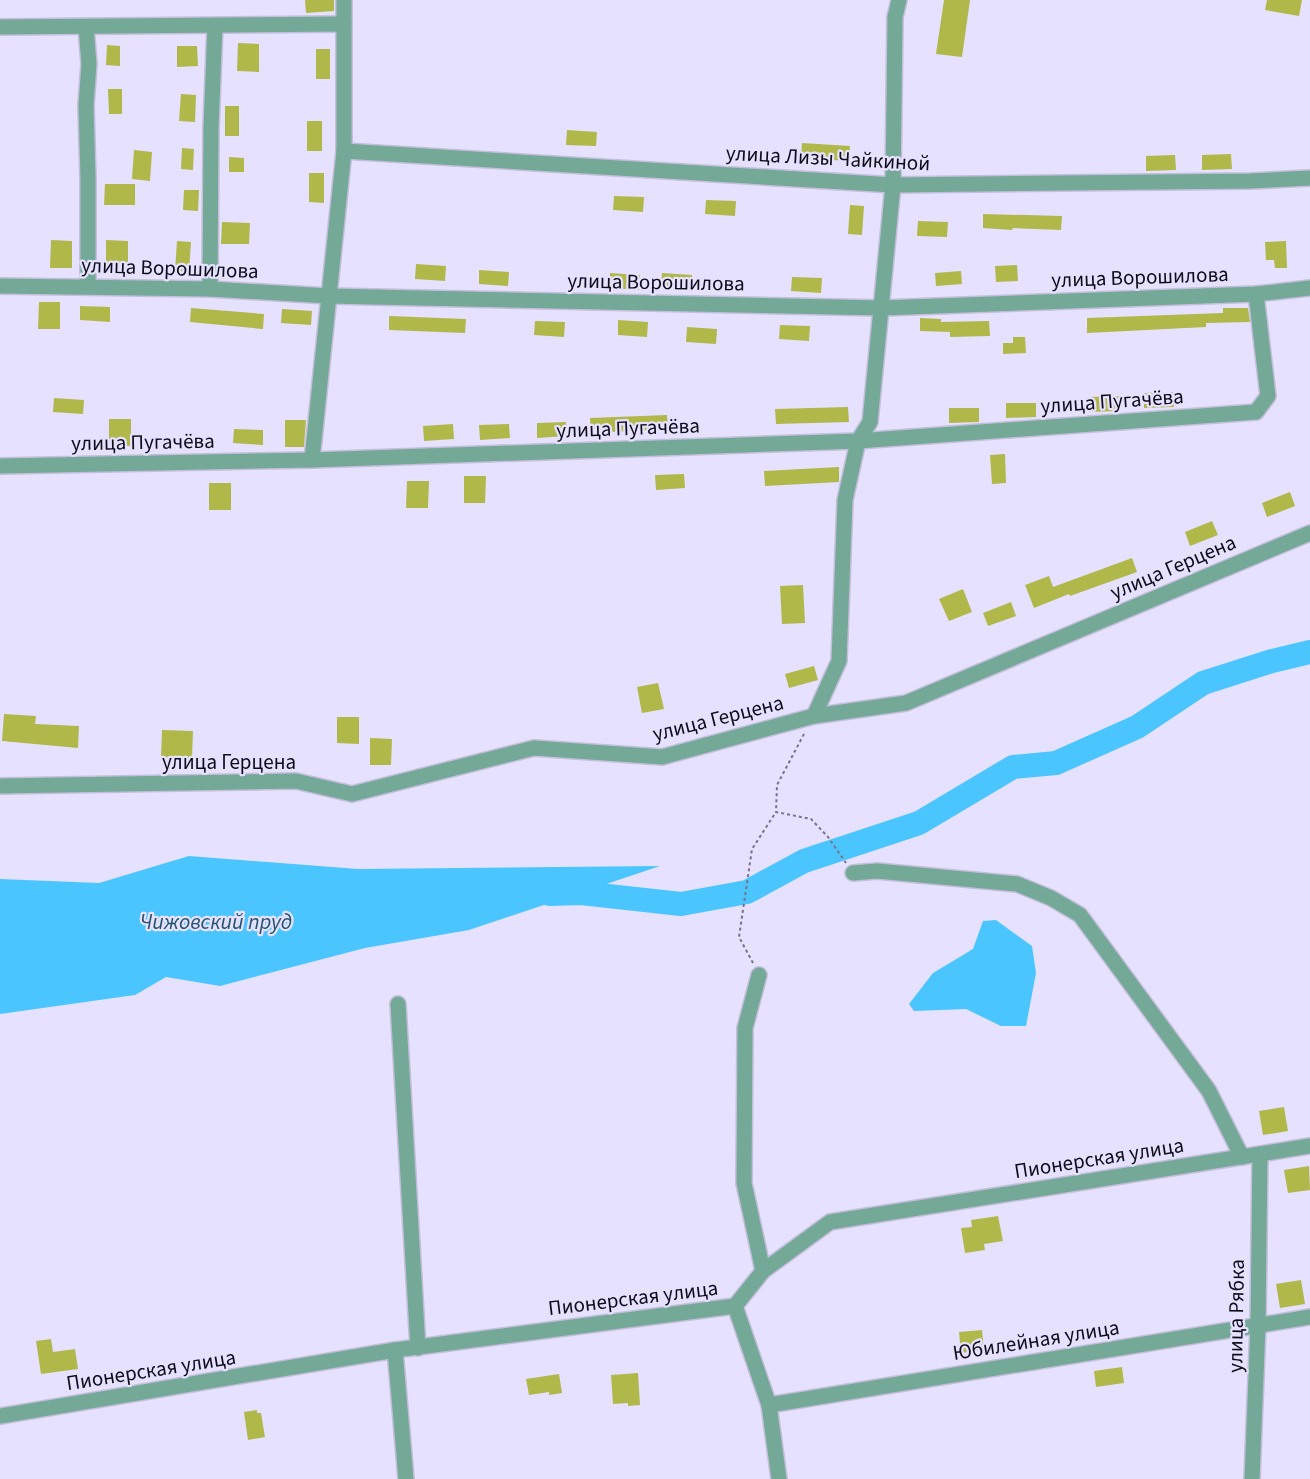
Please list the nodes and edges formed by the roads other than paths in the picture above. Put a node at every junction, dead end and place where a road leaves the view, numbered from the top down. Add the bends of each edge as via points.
1 (344, 0) edge
2 (899, 0) edge
3 (344, 24) junction
4 (215, 26) junction
5 (0, 27) edge
6 (86, 27) junction
7 (344, 151) junction
8 (1310, 178) edge
9 (893, 185) junction
10 (0, 286) edge
11 (88, 286) junction
12 (1310, 288) edge
13 (210, 289) junction
14 (1256, 294) junction
15 (329, 296) junction
16 (882, 308) junction
17 (858, 441) junction
18 (312, 460) junction
19 (0, 466) edge
20 (1310, 532) edge
21 (814, 716) junction
22 (0, 786) edge
23 (853, 873) road end
24 (759, 975) road end
25 (398, 1004) dead end
26 (1310, 1146) edge
27 (1260, 1154) junction
28 (1242, 1157) junction
29 (763, 1271) junction
30 (735, 1306) junction
31 (1310, 1317) edge
32 (1258, 1325) junction
33 (417, 1347) junction
34 (395, 1350) junction
35 (769, 1405) junction
36 (0, 1416) edge
37 (406, 1479) edge
38 (779, 1479) edge
39 (1252, 1479) edge

1 - 3 street
2 - 9 street via 895,17
3 - 4 street
3 - 7 street
4 - 6 street
4 - 13 street
5 - 6 street
6 - 11 street
7 - 9 street, улица Лизы Чайкиной
7 - 15 street
8 - 9 street, улица Лизы Чайкиной
9 - 16 street
10 - 11 street, улица Ворошилова
11 - 13 street, улица Ворошилова
12 - 14 street, улица Ворошилова
13 - 15 street, улица Ворошилова
14 - 16 street, улица Ворошилова
14 - 17 street, улица Пугачёва via 1268,396 1257,411
15 - 16 street, улица Ворошилова
15 - 18 street
16 - 17 street via 870,422
17 - 18 street, улица Пугачёва
17 - 21 street via 845,500 839,662
18 - 19 street, улица Пугачёва
20 - 21 street, улица Герцена via 906,703
21 - 22 street, улица Герцена via 662,758 534,748 352,794 296,781
23 - 28 street via 1017,884 1080,915 1209,1091
24 - 29 street via 744,1028 744,1184
25 - 33 street
26 - 27 street, Пионерская улица
27 - 28 street, Пионерская улица
27 - 32 street, улица Рябка
28 - 29 street, Пионерская улица via 830,1222
29 - 30 street, Пионерская улица
30 - 33 street, Пионерская улица
30 - 35 street
31 - 32 street, Юбилейная улица
32 - 35 street, Юбилейная улица
32 - 39 street, улица Рябка
33 - 34 street, Пионерская улица
34 - 36 street, Пионерская улица
34 - 37 street
35 - 38 street

